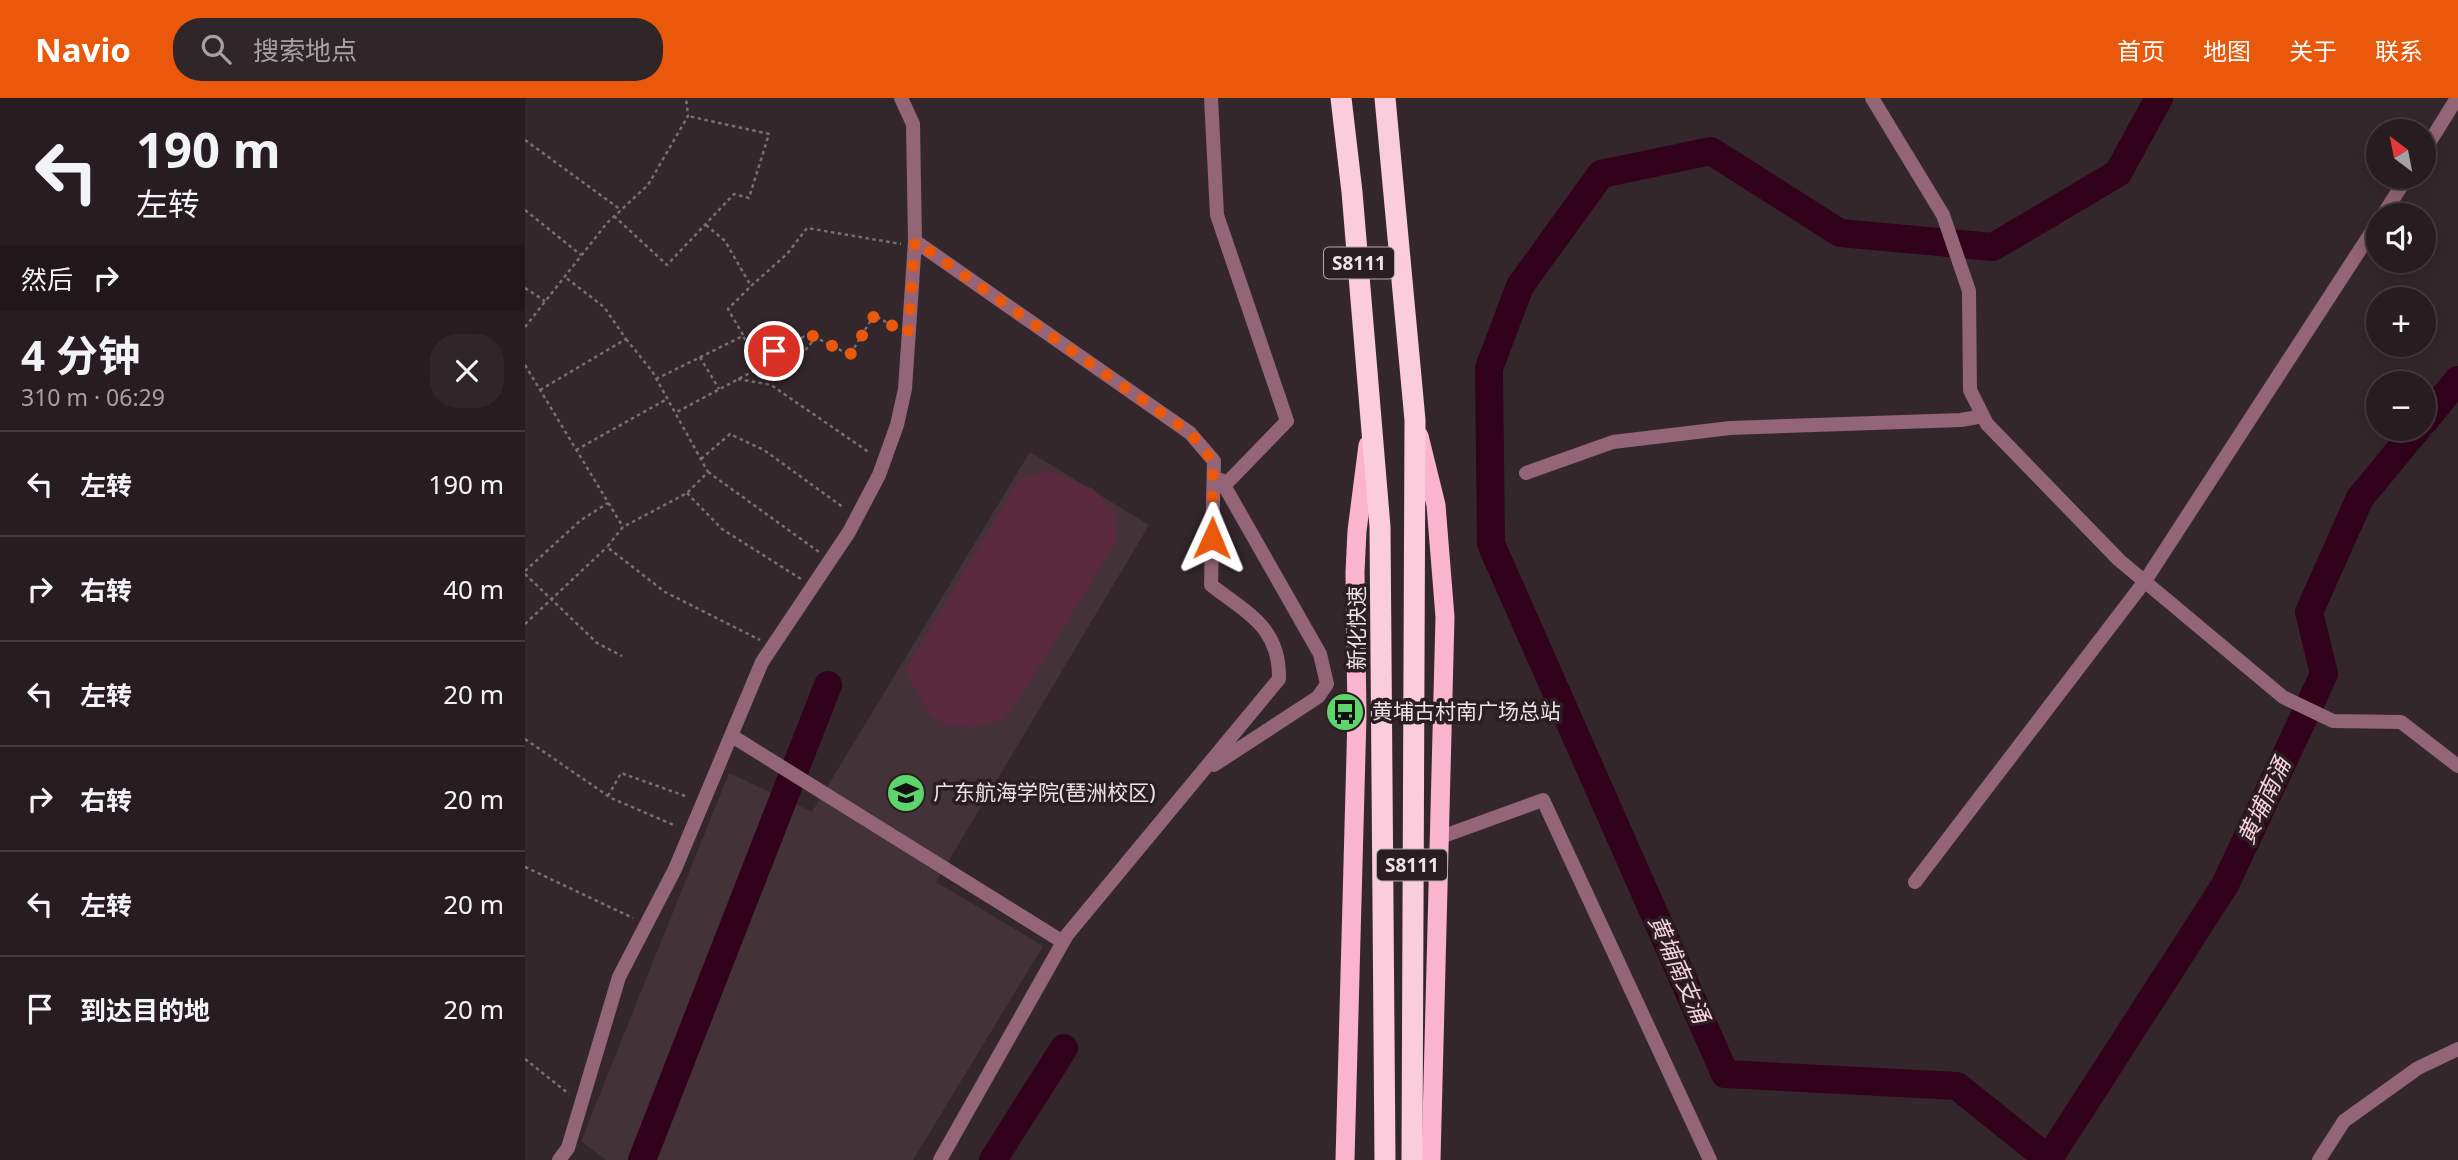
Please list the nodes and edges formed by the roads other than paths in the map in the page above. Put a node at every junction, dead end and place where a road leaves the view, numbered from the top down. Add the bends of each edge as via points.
1 (901, 98) edge
2 (1211, 98) edge
3 (1341, 98) edge
4 (1385, 98) edge
5 (1871, 98) edge
6 (2457, 98) edge
7 (2436, 131) edge
8 (2366, 240) edge
9 (914, 243) junction
10 (1983, 416) junction
11 (1415, 420) junction
12 (1370, 428) junction
13 (1213, 468) junction
14 (1526, 473) dead end
15 (1224, 485) junction
16 (2145, 581) junction
17 (732, 736) junction
18 (2458, 766) edge
19 (1201, 774) junction
20 (1441, 837) junction
21 (1916, 882) dead end
22 (1063, 942) junction
23 (2458, 1049) edge
24 (559, 1160) edge
25 (940, 1160) edge
26 (1345, 1160) edge
27 (1385, 1160) edge
28 (1412, 1160) edge
29 (1431, 1160) edge
30 (1710, 1160) edge
31 (2319, 1160) edge

1 - 9 street via 913,124
2 - 15 street via 1217,215 1287,421
3 - 12 highway, 新化快速 / S8111
4 - 11 highway, S8111
5 - 10 street via 1943,215 1969,291 1970,390
6 - 7 street
8 - 16 street
9 - 13 street via 1190,433 1213,461
9 - 17 street via 905,388 884,462 857,517 772,646
10 - 14 street via 1730,428 1613,442
10 - 16 street
11 - 20 highway via 1436,505 1443,582
11 - 28 highway, S8111
12 - 26 highway via 1355,572 1357,716
12 - 27 highway, 新化快速 / S8111 via 1381,571
13 - 15 street
13 - 19 street via 1211,585 1266,629 1279,655 1279,679
15 - 19 street via 1319,654 1327,684 1318,697
16 - 18 street via 2283,698 2333,721 2401,722
16 - 21 street
17 - 22 street
17 - 24 street via 691,832 619,977 568,1148
19 - 22 street
20 - 29 highway
20 - 30 street via 1543,800
22 - 25 street
23 - 31 street via 2418,1068 2344,1121

